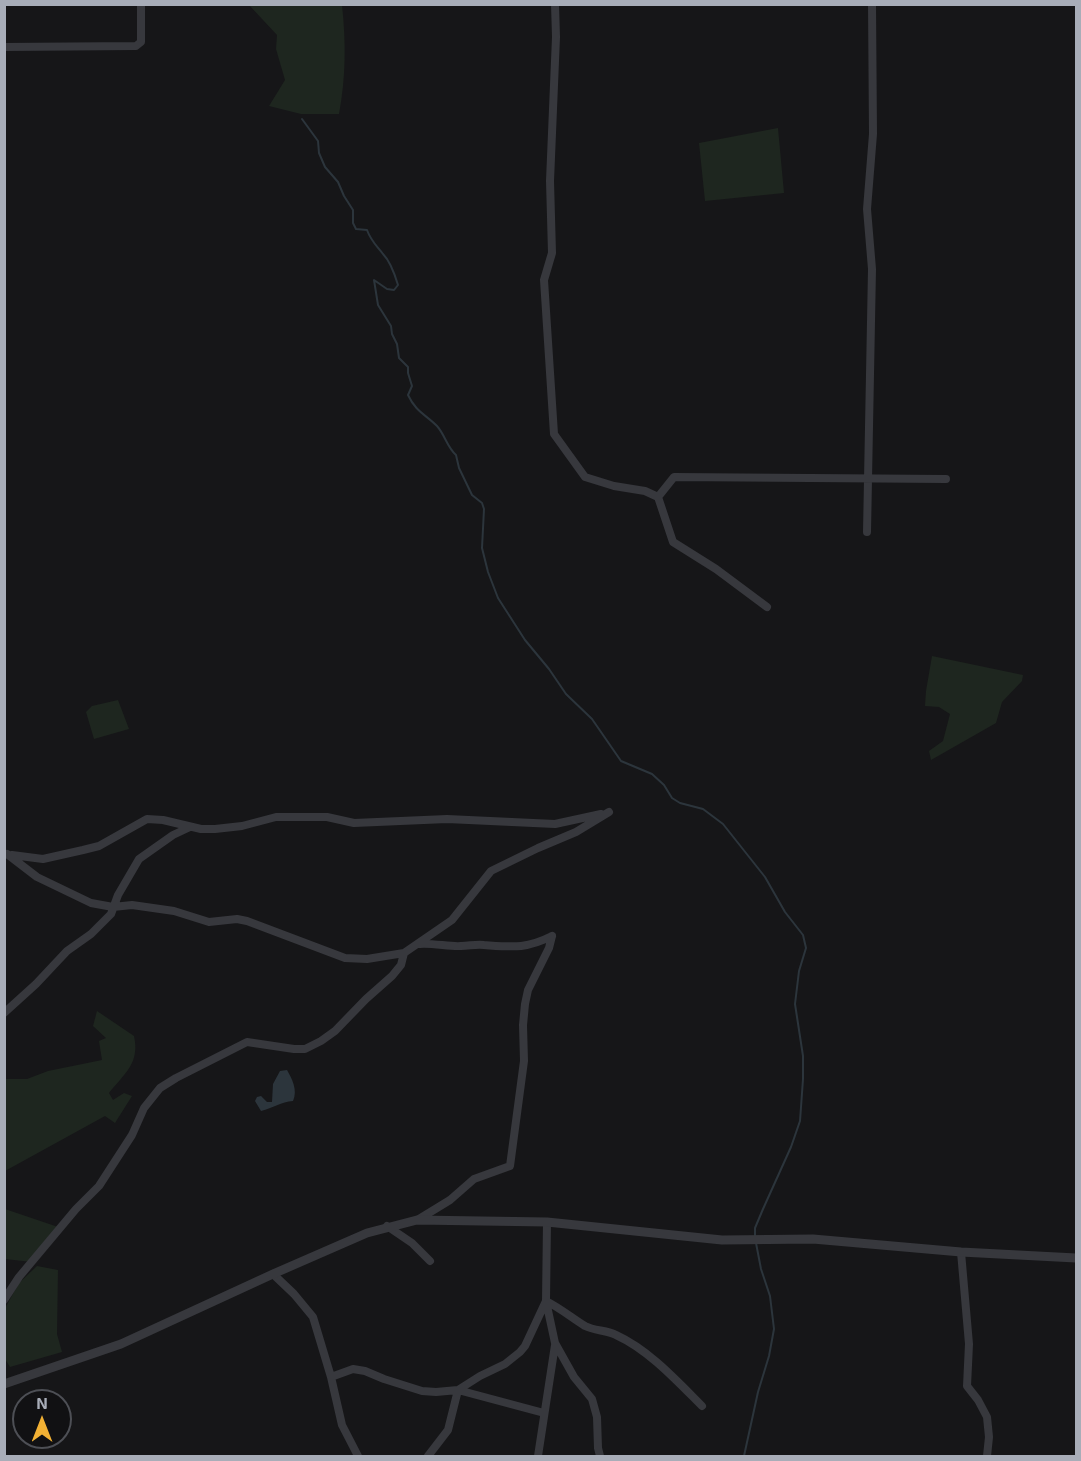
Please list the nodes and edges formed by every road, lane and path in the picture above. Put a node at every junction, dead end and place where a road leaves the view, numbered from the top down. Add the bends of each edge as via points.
1 (141, 4) edge
2 (555, 4) edge
3 (872, 4) edge
4 (4, 46) edge
5 (869, 479) junction
6 (946, 479) dead end
7 (658, 497) junction
8 (867, 532) dead end
9 (767, 607) dead end
10 (190, 827) junction
11 (6, 854) edge
12 (113, 907) junction
13 (420, 944) junction
14 (404, 953) junction
15 (4, 1013) edge
16 (417, 1220) junction
17 (547, 1222) junction
18 (387, 1226) junction
19 (961, 1252) junction
20 (1077, 1258) edge
21 (429, 1261) dead end
22 (273, 1274) junction
23 (4, 1300) edge
24 (546, 1301) junction
25 (555, 1343) junction
26 (331, 1377) junction
27 (4, 1384) edge
28 (458, 1390) junction
29 (702, 1406) dead end
30 (544, 1413) junction
31 (358, 1456) edge
32 (428, 1456) edge
33 (538, 1456) edge
34 (600, 1456) edge
35 (987, 1456) edge

1 - 4 street via 141,42 136,46
2 - 7 street via 552,253 544,280 554,434 585,477
3 - 5 street via 873,134 867,209 872,269
5 - 6 street
5 - 7 street via 674,477
5 - 8 street
7 - 9 street via 673,543
10 - 11 street via 147,819 99,846 83,850 43,859
10 - 12 street via 139,859
10 - 13 street via 231,828 276,817 321,816 354,823 447,819 555,824 609,812 576,832 491,871 452,920
11 - 12 street via 38,877 75,896
12 - 14 street via 132,905 174,911 209,922 247,921 345,958
12 - 15 street via 91,934 67,951
13 - 14 street
13 - 16 street via 503,947 534,944 552,936 525,1004 524,1061 510,1166 474,1179 442,1206
14 - 23 street via 392,976 321,1041 305,1049 247,1042 160,1088 144,1108 131,1137 99,1186 19,1276
16 - 17 street
16 - 18 street
17 - 19 street via 722,1240 813,1239
17 - 24 street
18 - 21 street
18 - 22 street
19 - 20 street
19 - 35 street via 969,1344 968,1386 987,1417
22 - 26 street via 313,1317
22 - 27 street via 110,1349
24 - 25 street
24 - 28 street via 520,1352
24 - 29 street via 586,1327 616,1334 650,1356
25 - 30 street
25 - 34 street via 592,1399
26 - 28 street via 358,1369 422,1391
26 - 31 street via 342,1425
28 - 30 street
28 - 32 street via 448,1430
30 - 33 street

